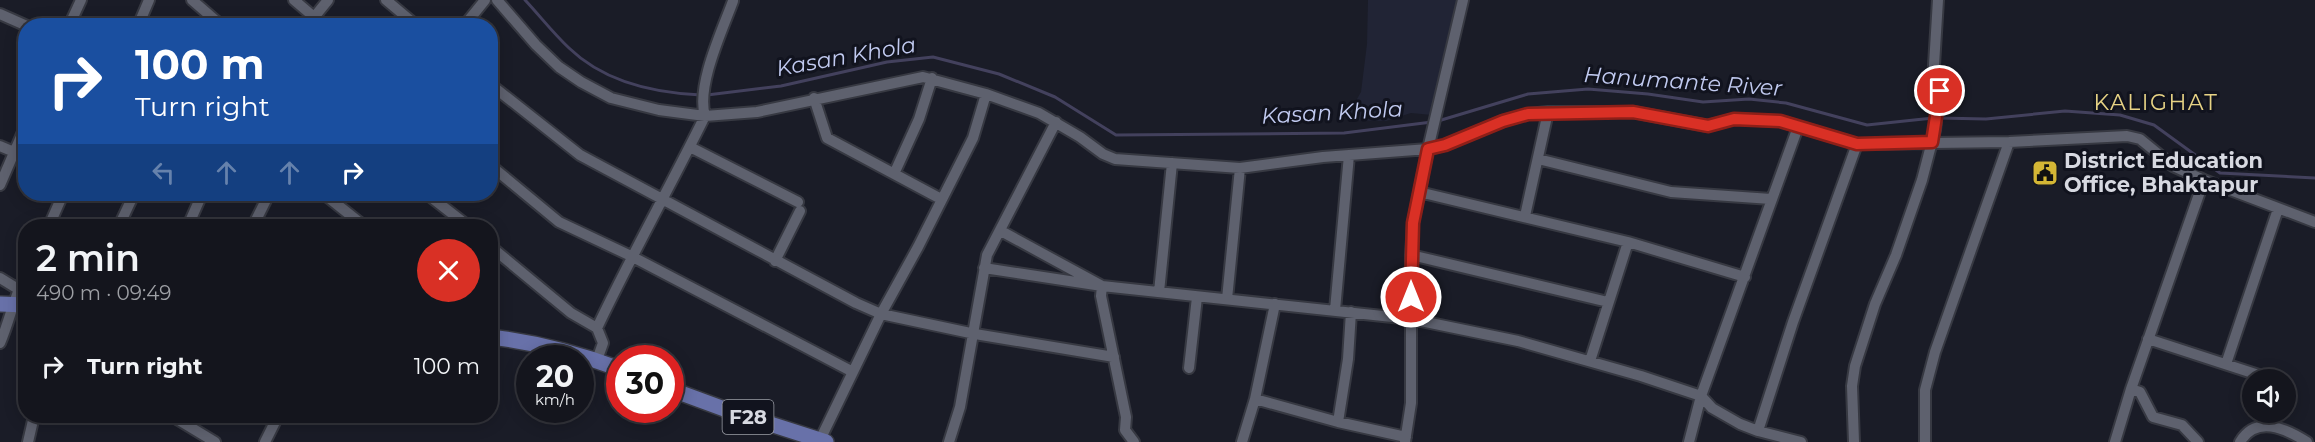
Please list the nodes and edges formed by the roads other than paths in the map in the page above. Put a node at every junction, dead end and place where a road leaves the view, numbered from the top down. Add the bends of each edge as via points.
1 (81, 0) edge
2 (150, 0) edge
3 (192, 0) edge
4 (294, 0) edge
5 (328, 0) edge
6 (386, 0) edge
7 (485, 0) edge
8 (497, 0) edge
9 (1463, 0) edge
10 (1938, 0) edge
11 (733, 1) edge
12 (0, 14) edge
13 (73, 18) edge
14 (142, 18) edge
15 (213, 18) edge
16 (308, 18) edge
17 (313, 18) edge
18 (407, 18) edge
19 (470, 18) edge
20 (18, 22) edge
21 (932, 78) junction
22 (498, 90) edge
23 (986, 94) junction
24 (814, 98) junction
25 (1548, 112) junction
26 (705, 116) junction
27 (1056, 122) junction
28 (1798, 127) junction
29 (1932, 142) junction
30 (2008, 142) junction
31 (18, 143) edge
32 (1857, 144) junction
33 (0, 146) edge
34 (690, 147) junction
35 (1428, 149) junction
36 (14, 152) junction
37 (1349, 155) junction
38 (1538, 159) junction
39 (1172, 163) junction
40 (1240, 168) junction
41 (498, 172) edge
42 (894, 174) junction
43 (2204, 180) junction
44 (0, 185) edge
45 (1419, 192) junction
46 (941, 199) junction
47 (1771, 199) junction
48 (60, 201) edge
49 (131, 201) edge
50 (199, 201) edge
51 (266, 201) edge
52 (332, 201) edge
53 (436, 201) edge
54 (663, 201) junction
55 (2278, 209) junction
56 (1525, 216) junction
57 (353, 218) edge
58 (52, 219) edge
59 (122, 219) edge
60 (191, 219) edge
61 (256, 219) edge
62 (459, 219) edge
63 (2315, 222) edge
64 (1001, 231) junction
65 (1628, 242) junction
66 (498, 253) edge
67 (1411, 255) junction
68 (631, 256) junction
69 (775, 261) junction
70 (984, 268) junction
71 (1744, 277) junction
72 (0, 278) edge
73 (1102, 286) junction
74 (18, 289) joint
75 (1159, 292) junction
76 (1197, 297) junction
77 (1227, 299) junction
78 (1608, 302) junction
79 (1275, 304) junction
80 (12, 305) edge
81 (1335, 310) junction
82 (1351, 312) junction
83 (881, 314) junction
84 (1411, 319) junction
85 (597, 328) junction
86 (975, 334) junction
87 (498, 338) edge
88 (2148, 339) junction
89 (0, 343) edge
90 (1114, 357) junction
91 (597, 360) junction
92 (1590, 361) junction
93 (606, 364) edge
94 (2226, 364) junction
95 (1189, 368) dead end
96 (2242, 369) edge
97 (853, 372) junction
98 (2131, 388) junction
99 (684, 394) edge
100 (1701, 396) junction
101 (1256, 399) junction
102 (1338, 422) junction
103 (32, 423) edge
104 (183, 423) edge
105 (274, 423) edge
106 (1758, 431) junction
107 (1405, 440) edge
108 (823, 441) edge
109 (28, 442) edge
110 (214, 442) edge
111 (265, 442) edge
112 (949, 442) edge
113 (1134, 442) edge
114 (1242, 442) edge
115 (1689, 442) edge
116 (1801, 442) edge
117 (1854, 442) edge
118 (1925, 442) edge
119 (2115, 442) edge
120 (2198, 442) edge
121 (2240, 442) edge
122 (2307, 442) edge

1 - 13 street
2 - 14 street
3 - 15 street
4 - 16 street
5 - 17 street
6 - 18 street
7 - 19 street
8 - 26 street via 559,67 597,92 659,110
9 - 35 street
10 - 29 street via 1934,65 1940,91
11 - 26 street via 703,88
12 - 20 street
21 - 23 street
21 - 24 street via 890,82
21 - 42 street via 919,119
22 - 54 street via 580,155
23 - 27 street
23 - 46 street via 973,138
24 - 26 street via 757,112
24 - 42 street via 827,138
25 - 28 street via 1633,112 1708,126 1734,119 1768,120
25 - 35 street via 1503,121
25 - 38 street
26 - 34 street
27 - 39 street via 1115,159
27 - 64 street
28 - 32 street
28 - 47 street
29 - 30 street
29 - 32 street
29 - 117 street via 1855,366
30 - 43 street via 2127,136 2140,139 2173,166
30 - 118 street via 1927,380
31 - 36 street
32 - 106 street
33 - 36 street
34 - 54 street
34 - 69 street via 799,207
35 - 37 street
35 - 45 street
36 - 44 street
37 - 40 street
37 - 81 street
38 - 47 street via 1671,192
38 - 56 street
39 - 40 street
39 - 75 street
40 - 77 street
41 - 68 street via 559,222
42 - 46 street
43 - 55 street
43 - 88 street
45 - 56 street
45 - 67 street
46 - 83 street
47 - 71 street
48 - 58 street
49 - 59 street
50 - 60 street
51 - 61 street
52 - 57 street
53 - 62 street
54 - 68 street
54 - 69 street
55 - 63 street
55 - 94 street
56 - 65 street
64 - 70 street
64 - 73 street
65 - 71 street
65 - 78 street
66 - 85 street via 571,314
67 - 78 street
67 - 84 street
68 - 85 street
68 - 97 street
69 - 83 street
70 - 73 street
70 - 86 street
71 - 100 street
72 - 74 street
73 - 75 street
73 - 90 street
74 - 80 street
75 - 76 street
76 - 77 street
76 - 95 street
77 - 79 street
78 - 92 street
79 - 81 street
79 - 101 street
80 - 89 street
81 - 82 street
82 - 84 street
82 - 102 street
83 - 86 street
83 - 97 street
84 - 92 street via 1518,341
84 - 107 street via 1411,403
85 - 91 street via 603,343
86 - 90 street
86 - 112 street
87 - 91 main road
88 - 94 street
88 - 98 street
90 - 113 street via 1125,430
91 - 93 main road
92 - 100 street
94 - 96 street
97 - 108 street
98 - 119 street
98 - 120 street via 2140,392 2153,417 2182,425
99 - 108 main road, F28
100 - 106 street via 1712,408
100 - 115 street
101 - 102 street
101 - 114 street
102 - 107 street
103 - 109 street
104 - 110 street
105 - 111 street
106 - 116 street
121 - 122 street via 2251,428 2265,425

